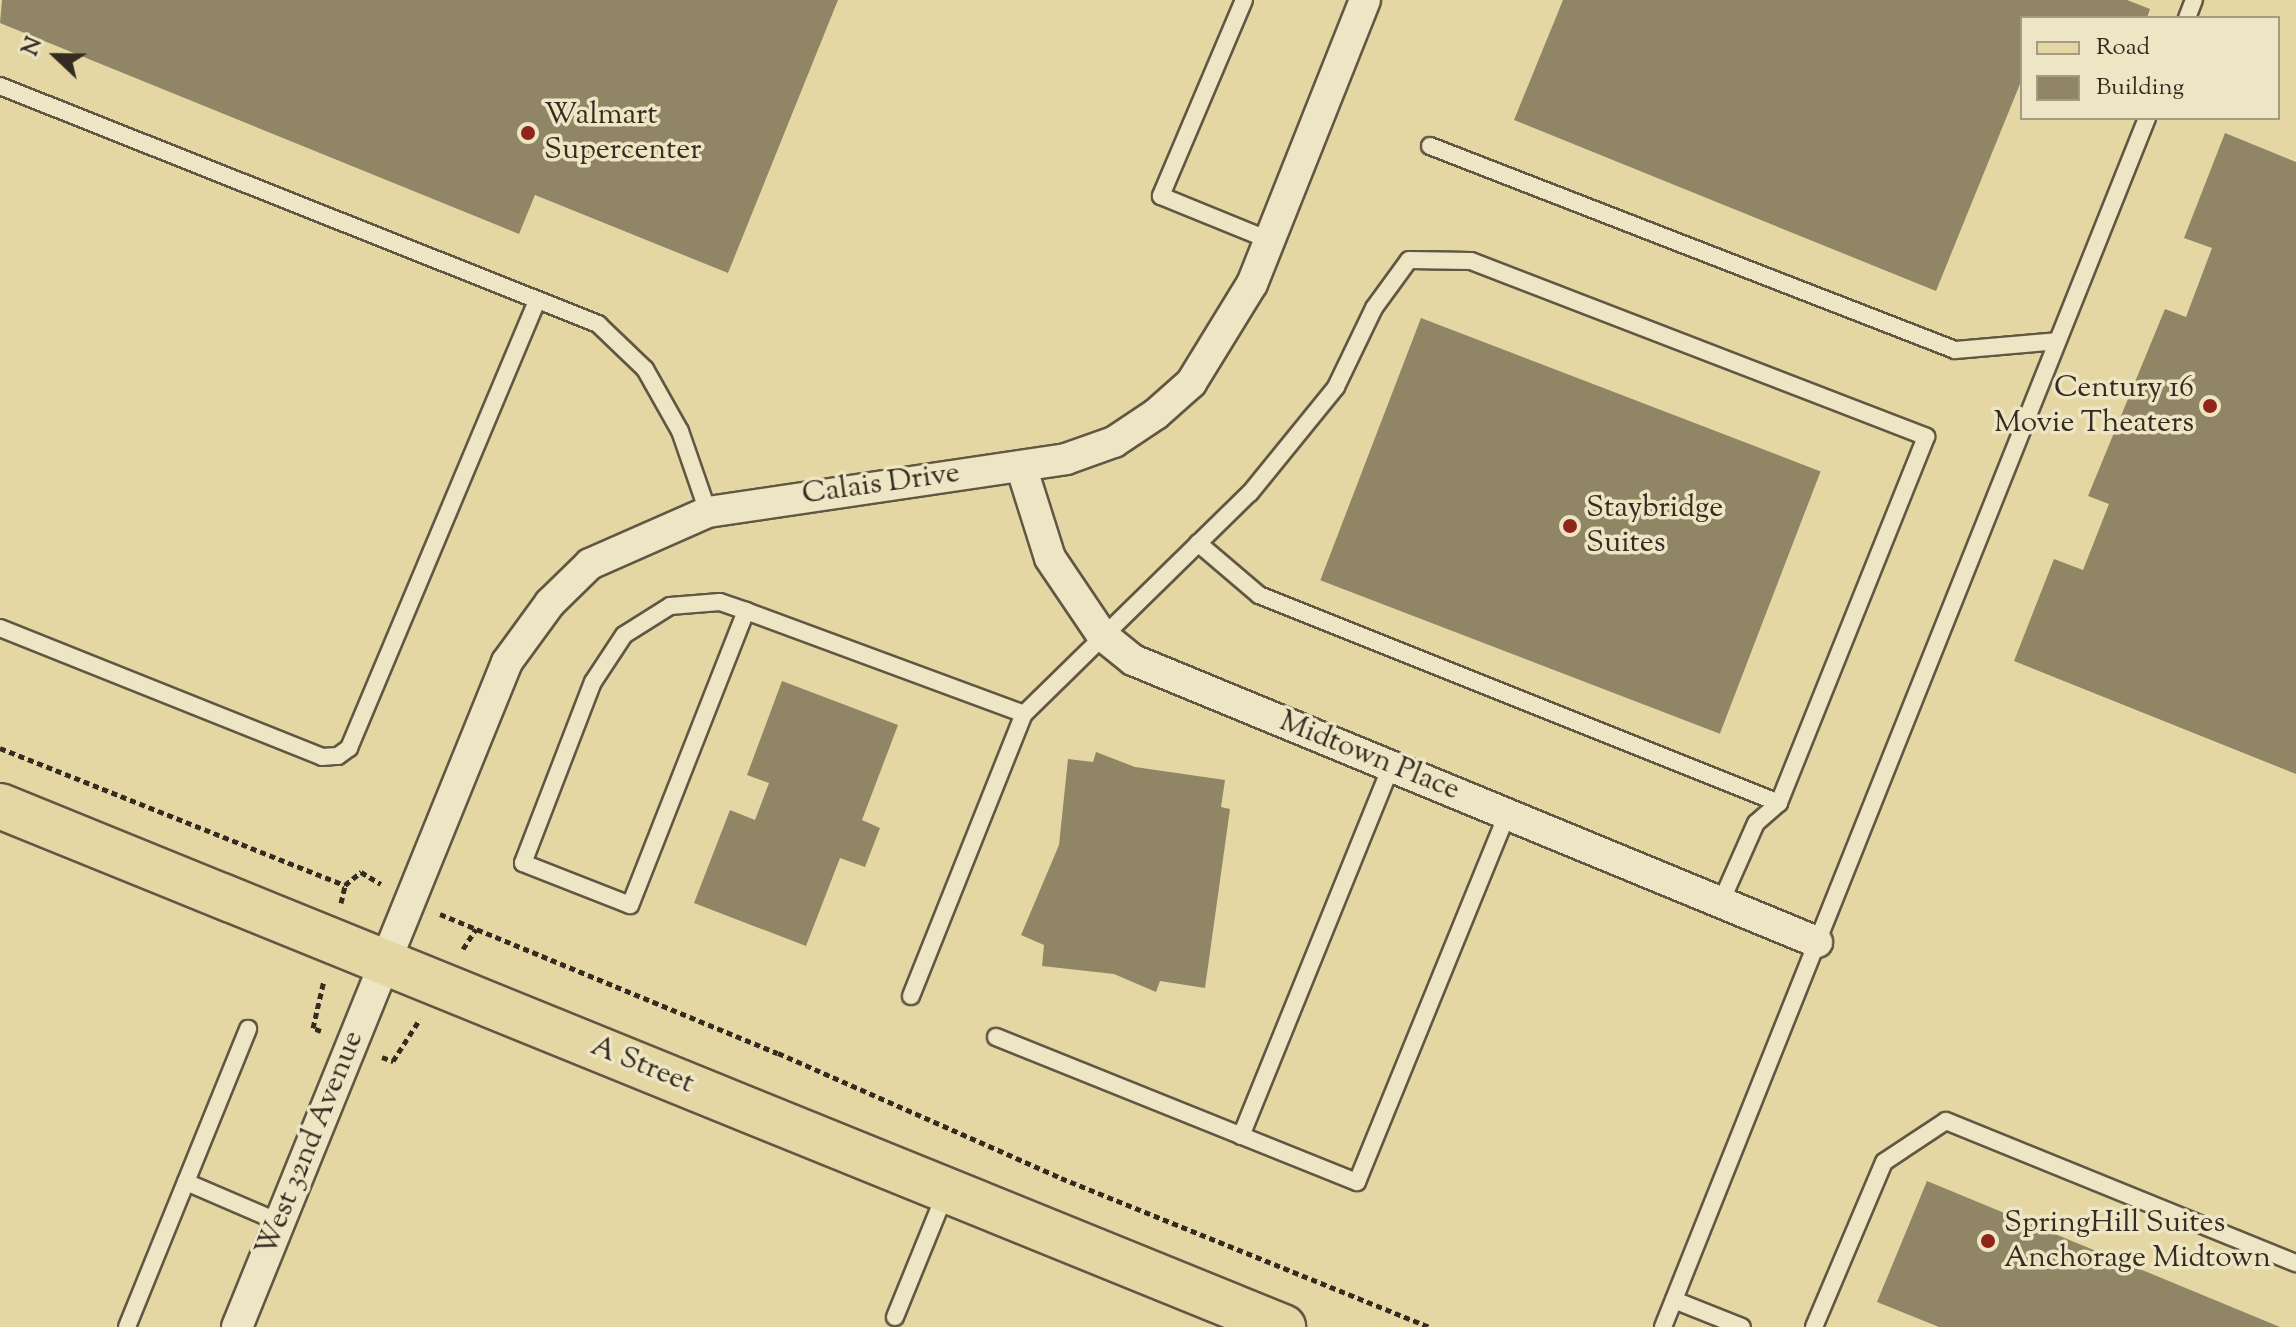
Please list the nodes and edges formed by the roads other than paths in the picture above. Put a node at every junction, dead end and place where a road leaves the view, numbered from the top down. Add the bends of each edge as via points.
1 (1244, 0) edge
2 (1365, 0) edge
3 (0, 86) edge
4 (2146, 120) edge
5 (1430, 146) dead end
6 (1269, 240) junction
7 (537, 301) junction
8 (2057, 341) junction
9 (1021, 466) junction
10 (708, 512) junction
11 (1198, 543) junction
12 (746, 611) junction
13 (0, 628) edge
14 (1102, 635) junction
15 (1024, 714) junction
16 (1391, 766) junction
17 (1779, 803) junction
18 (0, 806) edge
19 (1507, 814) junction
20 (1721, 902) junction
21 (1817, 942) junction
22 (384, 961) junction
23 (911, 996) dead end
24 (248, 1029) dead end
25 (996, 1037) dead end
26 (1241, 1136) junction
27 (186, 1182) junction
28 (947, 1190) junction
29 (279, 1222) junction
30 (2296, 1263) edge
31 (1674, 1300) junction
32 (895, 1317) dead end
33 (127, 1327) edge
34 (237, 1327) edge
35 (1283, 1327) edge
36 (1663, 1327) edge
37 (1742, 1327) edge
38 (1814, 1327) edge

1 - 6 lane via 1161,196
2 - 6 street, Calais Drive
3 - 7 lane
4 - 8 lane
5 - 8 lane via 1955,350
6 - 9 street, Calais Drive via 1221,342 1180,393 1114,442 1066,459
7 - 10 lane via 598,324 645,369 680,431
7 - 13 lane via 349,748 338,756 322,757
8 - 21 lane
9 - 10 street, Calais Drive
9 - 14 street, Midtown Place via 1050,558
10 - 22 street, Calais Drive via 590,564 550,603 507,662 413,903
11 - 14 lane
11 - 17 lane via 1259,595
11 - 17 lane via 1250,493 1336,387 1374,308 1409,260 1471,261 1926,437
12 - 12 lane via 720,602 670,606 624,635 593,682 523,863 630,905
12 - 15 lane
14 - 15 lane
14 - 16 street, Midtown Place via 1133,660
15 - 23 lane
16 - 19 street, Midtown Place
16 - 26 lane
17 - 20 lane via 1756,823
18 - 22 main road, A Street
19 - 20 street, Midtown Place
19 - 26 lane via 1357,1182
20 - 21 street, Midtown Place
21 - 31 lane
22 - 28 main road, A Street
22 - 29 street, West 32nd Avenue
24 - 27 lane
25 - 26 lane
27 - 29 lane
27 - 33 lane
28 - 32 lane
28 - 35 main road, A Street
29 - 34 street, West 32nd Avenue
30 - 38 lane via 1946,1121 1884,1162
31 - 36 lane
31 - 37 lane

